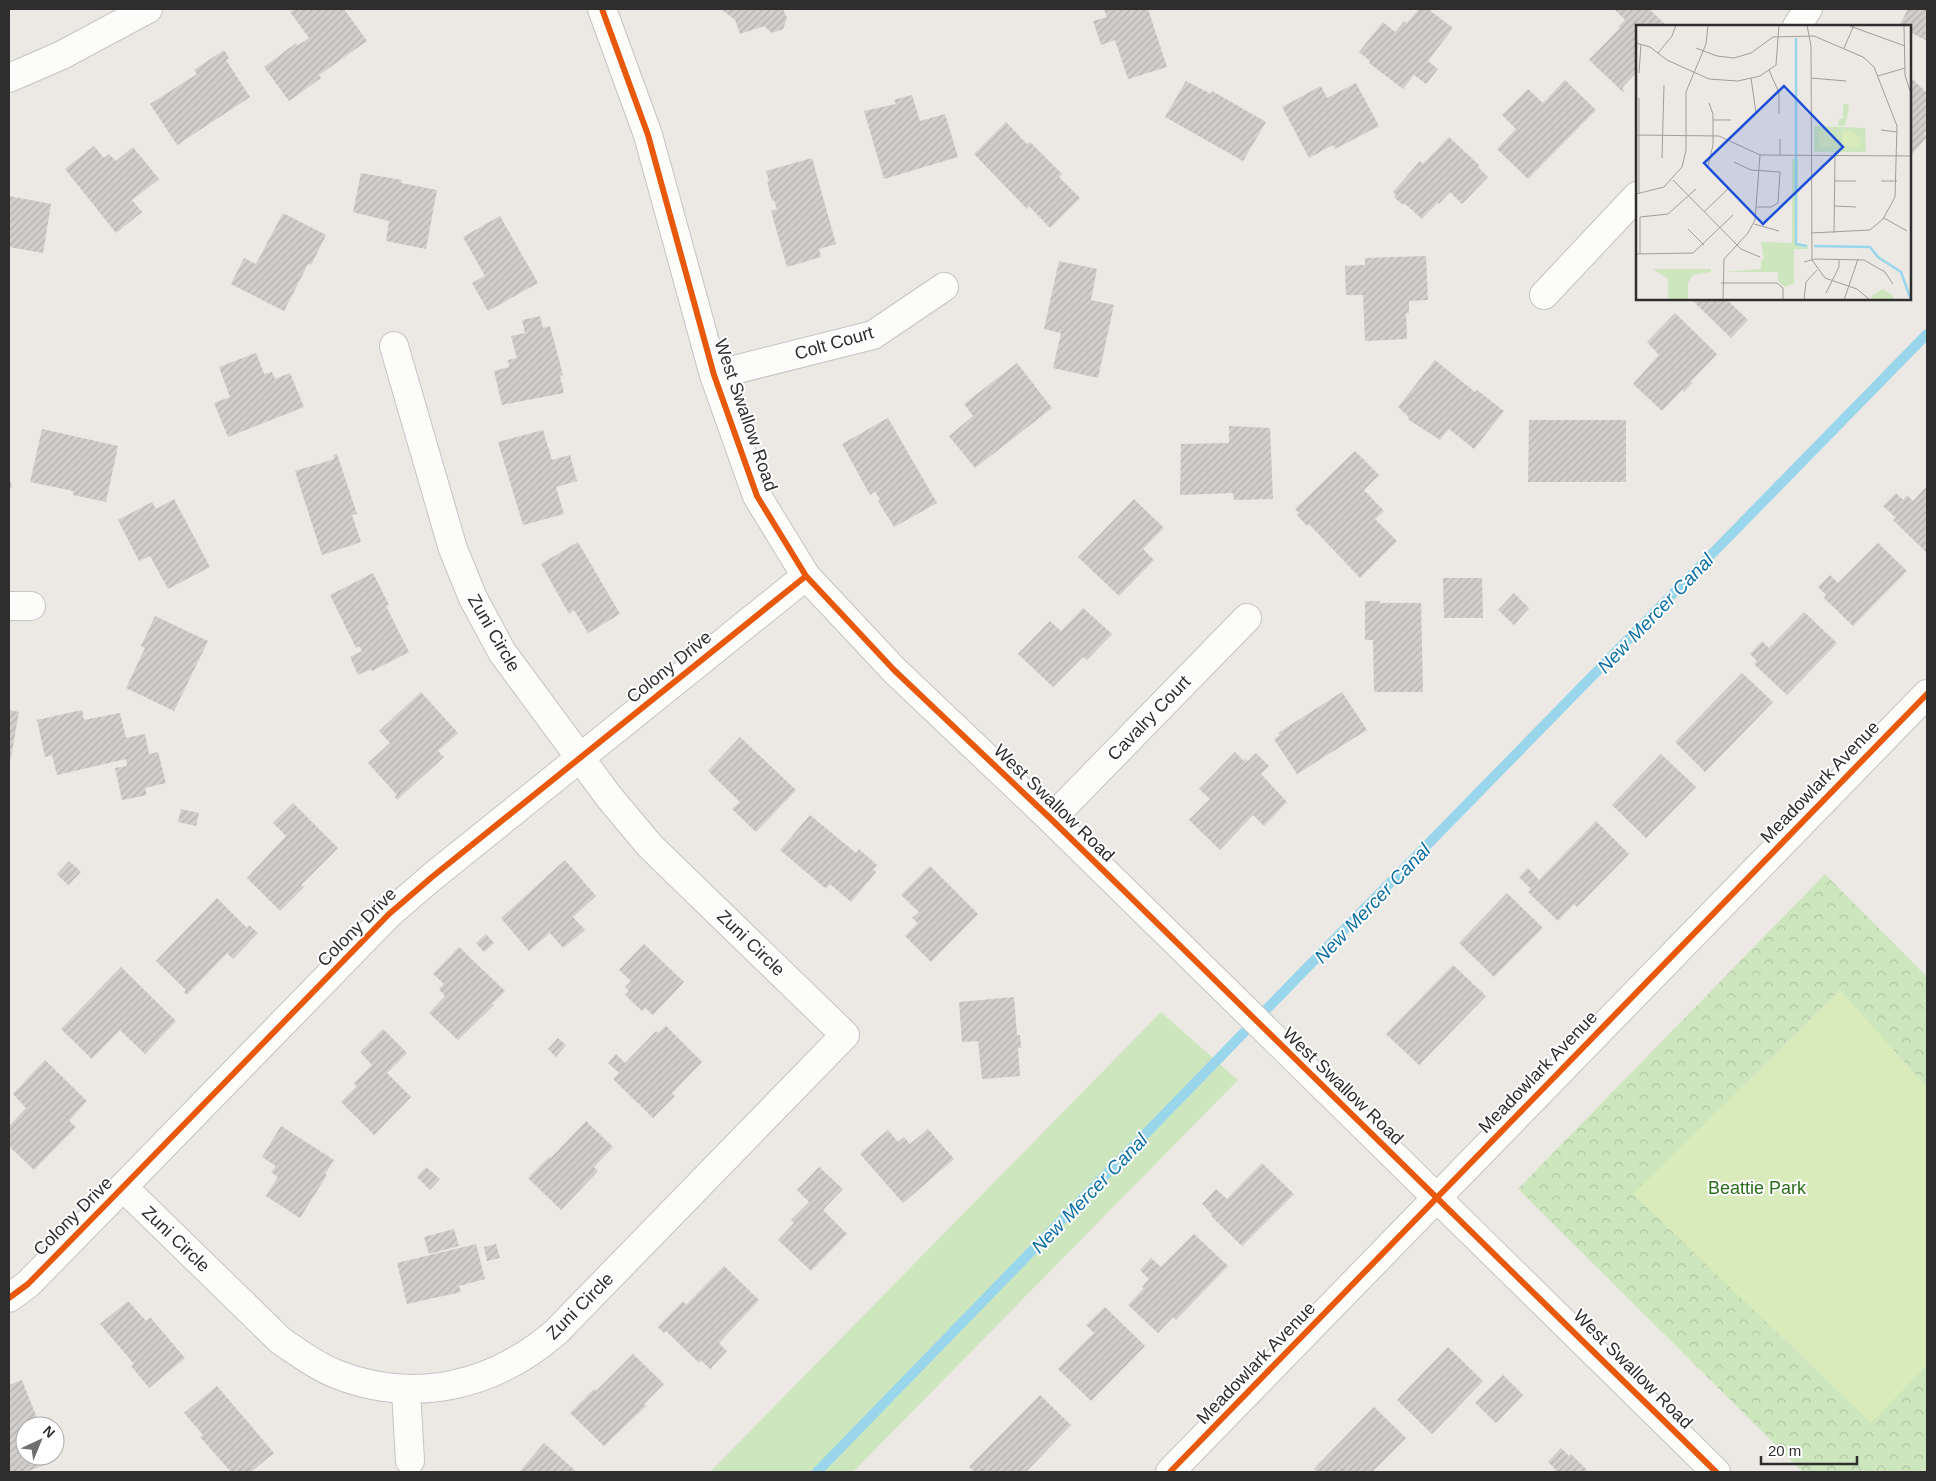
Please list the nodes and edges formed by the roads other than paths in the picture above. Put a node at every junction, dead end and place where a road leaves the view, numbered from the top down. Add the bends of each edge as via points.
1 (148, 9) edge
2 (602, 9) edge
3 (1808, 9) edge
4 (1798, 25) edge
5 (9, 78) edge
6 (1636, 197) edge
7 (944, 287) dead end
8 (1544, 294) dead end
9 (394, 346) dead end
10 (714, 375) junction
11 (806, 576) junction
12 (1247, 618) dead end
13 (1923, 708) edge
14 (580, 759) junction
15 (1050, 819) junction
16 (123, 1187) junction
17 (1437, 1197) junction
18 (9, 1298) edge
19 (406, 1390) junction
20 (410, 1461) dead end
21 (1170, 1472) edge
22 (1716, 1472) edge

1 - 5 street via 62,55
2 - 10 street, West Swallow Road via 648,135
3 - 4 street
6 - 8 street
7 - 10 street, Colt Court via 873,334
9 - 14 street, Zuni Circle via 453,549 473,598 502,652
10 - 11 street, West Swallow Road via 757,496
11 - 14 street, Colony Drive
11 - 15 street, West Swallow Road via 894,670
12 - 15 street, Cavalry Court
13 - 17 street, Meadowlark Avenue
14 - 16 street, Colony Drive via 389,914
14 - 19 street, Zuni Circle via 650,846 845,1035 540,1346 516,1362 477,1379 442,1387
15 - 17 street, West Swallow Road
16 - 18 street, Colony Drive via 28,1284
16 - 19 street, Zuni Circle via 281,1341 336,1374 363,1383
17 - 21 street, Meadowlark Avenue
17 - 22 street, West Swallow Road
19 - 20 street

